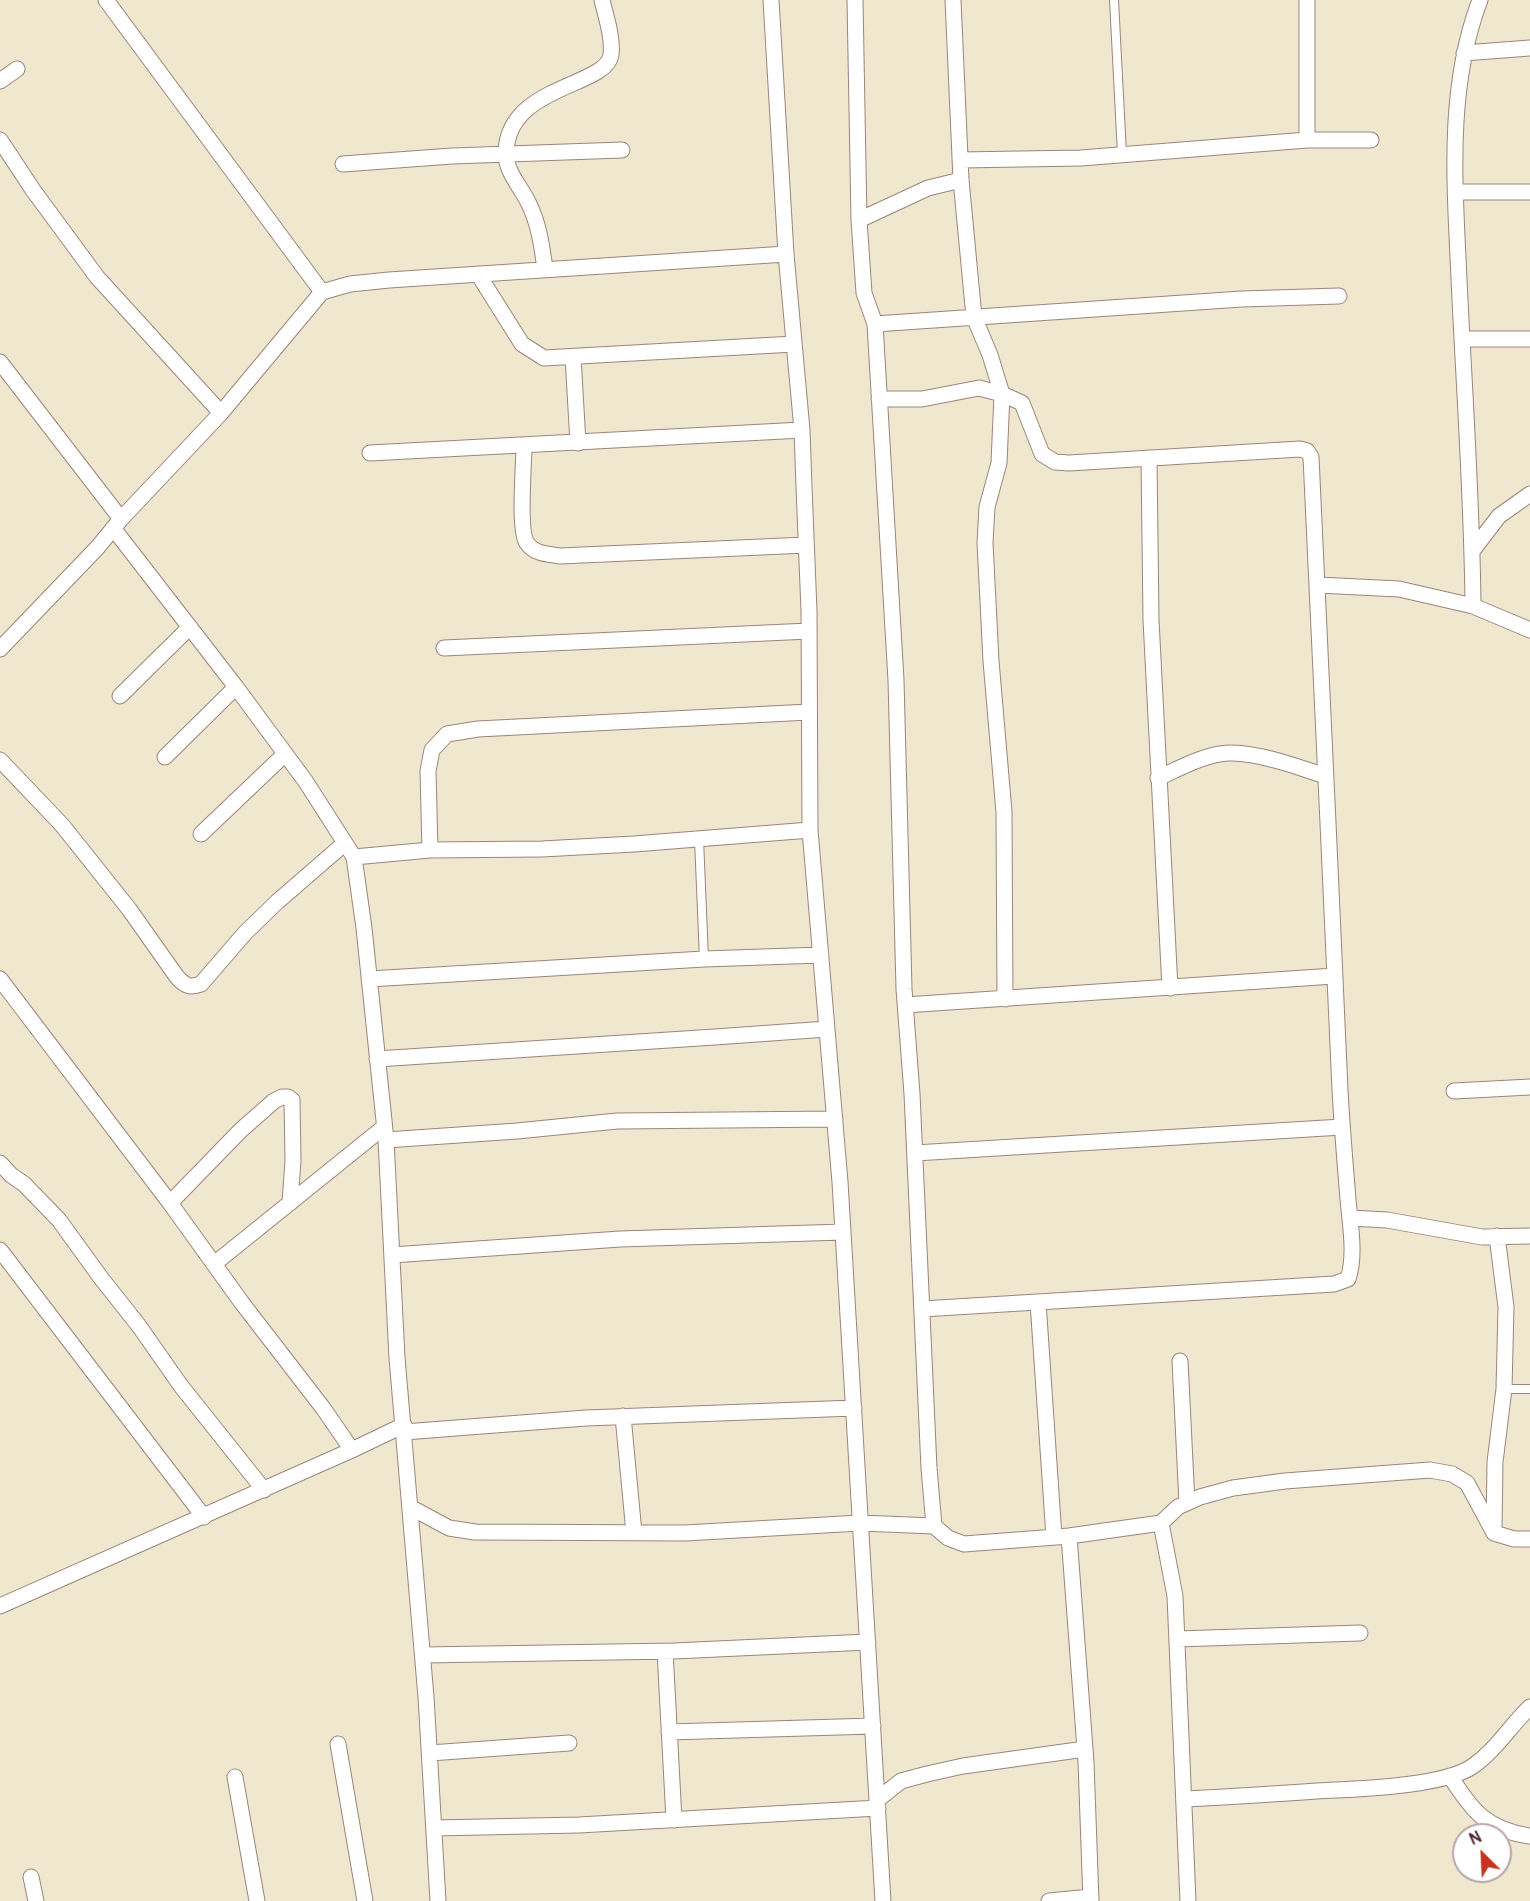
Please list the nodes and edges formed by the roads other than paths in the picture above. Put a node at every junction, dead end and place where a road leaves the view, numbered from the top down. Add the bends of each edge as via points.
1 (106, 0) edge
2 (602, 0) edge
3 (771, 0) edge
4 (855, 0) edge
5 (953, 0) edge
6 (1114, 0) edge
7 (1308, 0) edge
8 (1480, 0) edge
9 (1530, 48) edge
10 (1464, 53) junction
11 (17, 69) dead end
12 (0, 81) edge
13 (0, 140) edge
14 (1307, 140) junction
15 (1371, 140) dead end
16 (622, 150) dead end
17 (506, 154) junction
18 (1122, 154) junction
19 (960, 160) junction
20 (343, 164) dead end
21 (961, 180) junction
22 (1456, 192) junction
23 (1530, 192) edge
24 (859, 220) junction
25 (786, 254) junction
26 (545, 269) junction
27 (478, 274) junction
28 (322, 292) junction
29 (1339, 296) dead end
30 (974, 317) junction
31 (874, 324) junction
32 (1462, 339) junction
33 (1530, 339) edge
34 (794, 344) junction
35 (573, 357) junction
36 (0, 362) edge
37 (1002, 394) junction
38 (879, 399) junction
39 (221, 413) junction
40 (801, 430) junction
41 (578, 443) junction
42 (524, 446) junction
43 (370, 453) dead end
44 (1149, 458) junction
45 (1530, 494) edge
46 (117, 524) junction
47 (807, 545) junction
48 (1473, 550) junction
49 (1318, 585) junction
50 (1473, 606) junction
51 (190, 627) junction
52 (1530, 630) edge
53 (809, 631) junction
54 (444, 648) dead end
55 (0, 649) edge
56 (236, 687) junction
57 (120, 696) dead end
58 (809, 712) junction
59 (285, 754) junction
60 (165, 757) dead end
61 (0, 760) edge
62 (1325, 776) junction
63 (1158, 778) junction
64 (810, 830) junction
65 (201, 834) dead end
66 (699, 839) junction
67 (345, 843) junction
68 (430, 850) junction
69 (354, 857) junction
70 (821, 955) junction
71 (704, 959) junction
72 (1334, 976) junction
73 (0, 979) edge
74 (369, 979) junction
75 (1170, 988) junction
76 (1005, 999) junction
77 (906, 1005) junction
78 (827, 1029) junction
79 (377, 1059) junction
80 (1530, 1087) edge
81 (1454, 1090) dead end
82 (834, 1119) junction
83 (1342, 1126) junction
84 (385, 1133) junction
85 (915, 1153) junction
86 (0, 1163) edge
87 (170, 1203) junction
88 (290, 1203) junction
89 (1350, 1218) junction
90 (843, 1232) junction
91 (1497, 1236) junction
92 (1530, 1236) edge
93 (0, 1250) edge
94 (392, 1255) junction
95 (214, 1264) junction
96 (1038, 1302) junction
97 (922, 1309) junction
98 (1179, 1361) dead end
99 (1504, 1389) junction
100 (1530, 1389) edge
101 (854, 1408) junction
102 (623, 1416) junction
103 (404, 1429) junction
104 (352, 1450) junction
105 (264, 1490) junction
106 (1187, 1503) junction
107 (410, 1507) junction
108 (204, 1517) junction
109 (860, 1523) junction
110 (1161, 1523) junction
111 (934, 1526) junction
112 (634, 1533) junction
113 (1494, 1533) junction
114 (1061, 1537) junction
115 (1530, 1539) edge
116 (0, 1606) edge
117 (1360, 1633) dead end
118 (1177, 1639) junction
119 (868, 1641) junction
120 (665, 1651) junction
121 (423, 1655) junction
122 (1530, 1707) edge
123 (873, 1726) junction
124 (669, 1732) junction
125 (569, 1743) dead end
126 (338, 1744) dead end
127 (1085, 1749) junction
128 (429, 1754) junction
129 (1450, 1776) junction
130 (235, 1777) dead end
131 (1184, 1799) junction
132 (877, 1804) junction
133 (674, 1820) junction
134 (434, 1828) junction
135 (1530, 1836) edge
136 (31, 1877) dead end
137 (1091, 1899) edge
138 (36, 1901) edge
139 (257, 1901) edge
140 (365, 1901) edge
141 (438, 1901) edge
142 (883, 1901) edge
143 (1049, 1901) edge
144 (1188, 1901) edge

1 - 28 street
2 - 17 street via 611,56 606,65 529,106 511,126
3 - 25 street
4 - 24 street
5 - 19 street
6 - 18 lane
7 - 14 street
8 - 10 street
9 - 10 street
10 - 22 street via 1458,98
11 - 12 street
13 - 39 street via 97,277
14 - 15 street
14 - 18 street
16 - 17 street
17 - 20 street
17 - 26 street via 514,181 539,230
18 - 19 street
19 - 21 street
21 - 24 street via 928,188
21 - 30 street
22 - 23 street
22 - 32 street
24 - 31 street via 864,293
25 - 26 street
25 - 34 street
26 - 27 street
27 - 28 street via 350,284
27 - 35 street via 522,344 544,358
28 - 39 street
29 - 30 street
30 - 31 street
30 - 37 street
31 - 38 street
32 - 33 street
32 - 48 street
34 - 35 street
34 - 40 street
35 - 41 street
36 - 46 street
37 - 38 street via 979,388 921,399
37 - 44 street via 1022,403 1042,454 1055,462
37 - 76 street via 999,463 987,507 985,543 1004,812
38 - 77 street via 896,680
39 - 46 street
40 - 41 street
40 - 47 street
41 - 42 street
42 - 43 street
42 - 47 street via 523,528 526,543 537,552 560,556
44 - 49 street via 1307,451 1311,457
44 - 63 street
45 - 48 street via 1499,516
46 - 51 street
46 - 55 street
47 - 53 street
48 - 50 street
49 - 50 street via 1399,589
49 - 62 street
50 - 52 street
51 - 56 street
51 - 57 street
53 - 54 street
53 - 58 street
56 - 59 street
56 - 60 street
58 - 64 street
58 - 68 street via 478,729 447,734 432,750 428,771
59 - 65 street
59 - 67 street
61 - 67 street via 62,825 184,985 201,984 245,933
62 - 63 street via 1293,765 1229,753 1198,760
62 - 72 street
63 - 75 street
64 - 66 street
64 - 70 street
66 - 68 street via 542,849
66 - 71 lane
67 - 69 street
68 - 69 street
69 - 74 street
70 - 71 street
70 - 78 street
71 - 74 street
72 - 75 street
72 - 83 street
73 - 87 street
74 - 79 street
75 - 76 street
76 - 77 street
77 - 85 street
78 - 79 street
78 - 82 street
79 - 84 street
80 - 81 street
82 - 84 street via 617,1121 517,1131
82 - 90 street
83 - 85 street
83 - 89 street
84 - 88 street
84 - 94 street
85 - 97 street
86 - 105 street via 59,1220 181,1386
87 - 88 street via 241,1130 282,1097 292,1100
87 - 95 street
88 - 95 street
89 - 91 street
89 - 96 street via 1352,1268 1348,1279 1334,1284
90 - 94 street via 620,1239
90 - 101 street
91 - 92 street
91 - 99 street via 1506,1306
93 - 108 street
94 - 103 street
95 - 104 street
96 - 97 street
96 - 114 street
97 - 111 street
98 - 106 street
99 - 100 lane
99 - 113 street
101 - 102 street
101 - 109 street
102 - 103 street
102 - 112 street
103 - 104 street
103 - 107 street
104 - 105 street
105 - 108 street
106 - 110 street
106 - 113 street via 1233,1488 1430,1470 1452,1473 1467,1483
107 - 112 street via 449,1528 475,1532
107 - 121 street
108 - 116 street
109 - 111 street
109 - 112 street
109 - 119 street
110 - 114 street
110 - 118 street via 1175,1596
111 - 114 street via 948,1538 964,1544
113 - 115 street
114 - 127 street
117 - 118 street
118 - 131 street
119 - 120 street
119 - 123 street
120 - 121 street
120 - 124 street
121 - 128 street
122 - 129 street via 1472,1767
123 - 124 street
123 - 132 street
124 - 133 street
125 - 128 street
126 - 140 street
127 - 132 street via 927,1774 901,1781
127 - 137 street
128 - 134 street
129 - 131 street via 1374,1787
129 - 135 street via 1468,1804 1487,1822 1509,1833
130 - 139 street
131 - 144 street
132 - 133 street
132 - 142 street
133 - 134 street
134 - 141 street
136 - 138 street
137 - 143 street

